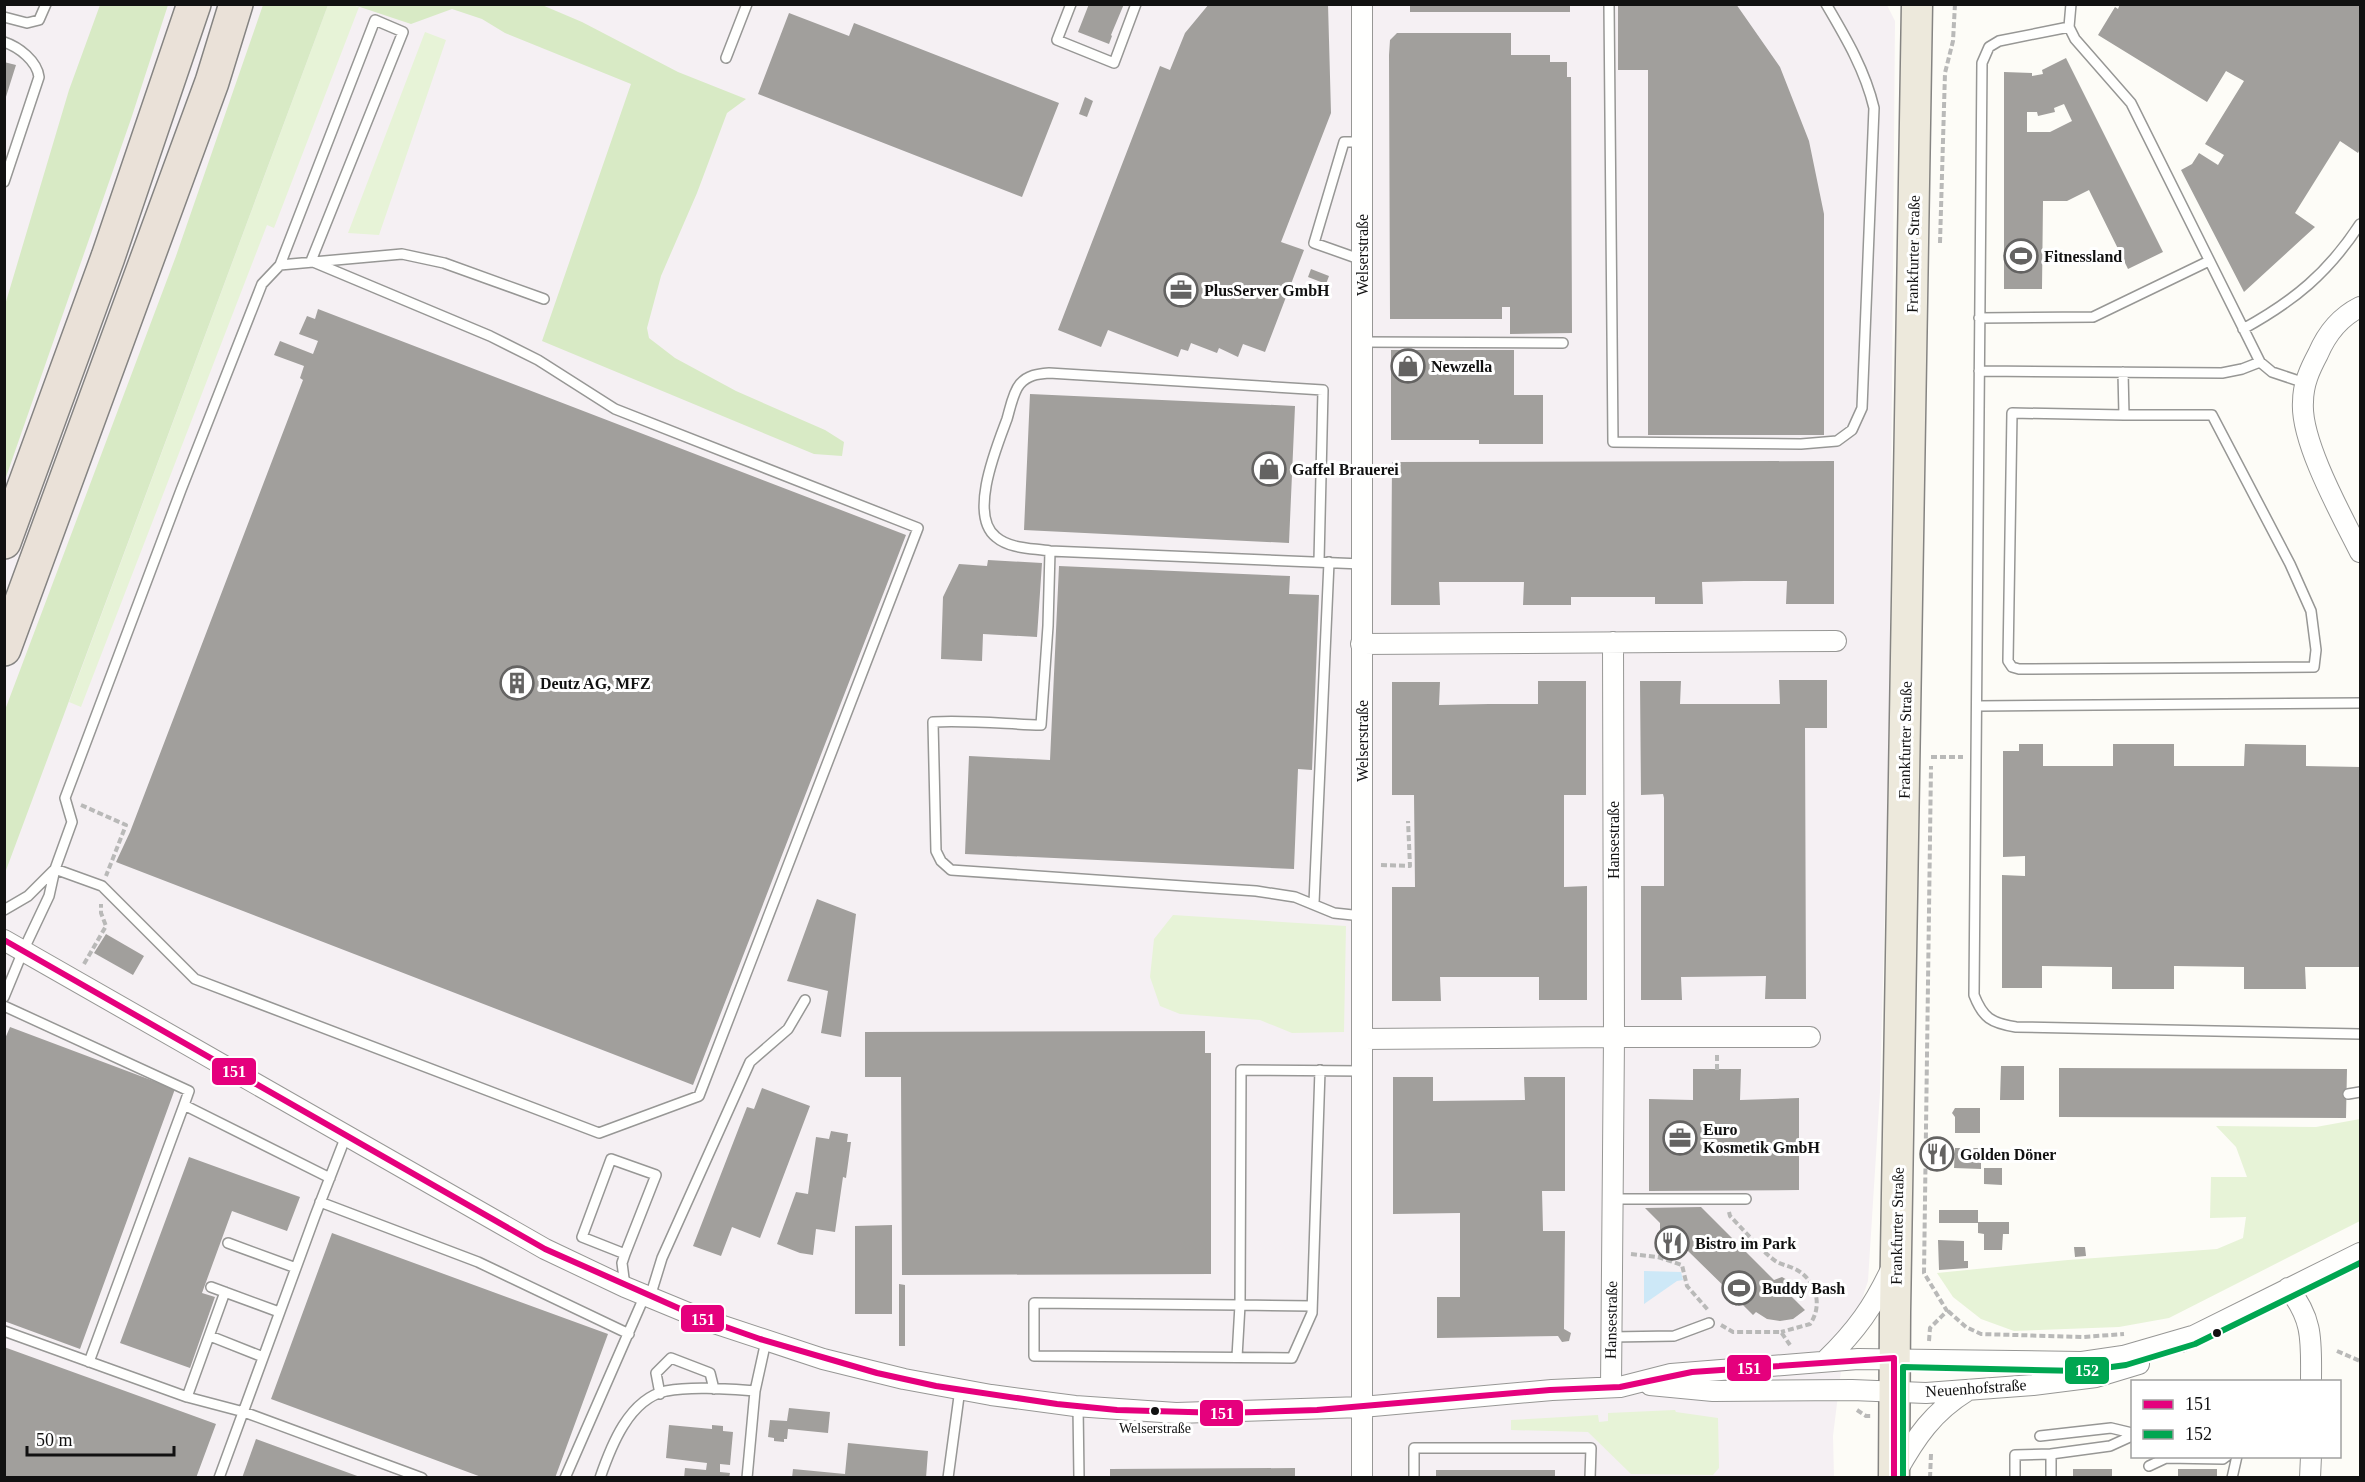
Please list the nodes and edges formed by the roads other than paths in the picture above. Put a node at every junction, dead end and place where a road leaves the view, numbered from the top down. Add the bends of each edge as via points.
1 (46, 4) edge
2 (194, 4) edge
3 (236, 4) edge
4 (747, 4) edge
5 (1071, 4) edge
6 (1136, 4) edge
7 (1362, 4) edge
8 (1609, 4) edge
9 (1826, 4) edge
10 (1917, 4) edge
11 (2071, 4) edge
12 (4, 17) edge
13 (2069, 27) junction
14 (4, 42) edge
15 (726, 58) dead end
16 (1362, 142) junction
17 (4, 182) edge
18 (2360, 225) edge
19 (1362, 260) junction
20 (311, 261) junction
21 (2209, 261) junction
22 (280, 265) junction
23 (544, 299) dead end
24 (2361, 307) edge
25 (1979, 318) junction
26 (2243, 329) junction
27 (1362, 342) junction
28 (1563, 343) dead end
29 (2260, 362) junction
30 (1979, 371) junction
31 (2123, 372) junction
32 (2305, 383) junction
33 (2124, 415) junction
34 (4, 542) edge
35 (2360, 547) edge
36 (1050, 551) junction
37 (1324, 562) junction
38 (1362, 564) junction
39 (1836, 641) dead end
40 (1613, 642) junction
41 (1361, 644) junction
42 (4, 649) edge
43 (2361, 703) edge
44 (1978, 706) junction
45 (55, 869) junction
46 (1314, 903) junction
47 (4, 910) edge
48 (1362, 916) junction
49 (4, 940) edge
50 (22, 951) junction
51 (4, 997) edge
52 (805, 1000) dead end
53 (4, 1006) edge
54 (2361, 1034) edge
55 (1614, 1037) junction
56 (1809, 1037) dead end
57 (1363, 1040) junction
58 (1320, 1070) junction
59 (1363, 1071) junction
60 (2361, 1092) edge
61 (2348, 1094) dead end
62 (184, 1105) junction
63 (346, 1136) junction
64 (330, 1178) junction
65 (1612, 1199) junction
66 (1746, 1199) dead end
67 (321, 1202) junction
68 (228, 1243) dead end
69 (2361, 1253) edge
70 (625, 1254) junction
71 (1896, 1256) junction
72 (296, 1268) junction
73 (211, 1287) dead end
74 (625, 1287) junction
75 (2288, 1288) junction
76 (225, 1292) junction
77 (648, 1296) junction
78 (1240, 1305) junction
79 (1312, 1306) junction
80 (279, 1312) junction
81 (1709, 1323) dead end
82 (4, 1331) edge
83 (628, 1334) junction
84 (210, 1336) junction
85 (2192, 1336) junction
86 (1611, 1337) junction
87 (766, 1341) junction
88 (263, 1357) junction
89 (1237, 1358) junction
90 (1894, 1358) junction
91 (1825, 1361) junction
92 (89, 1362) junction
93 (2311, 1380) edge
94 (1635, 1384) junction
95 (1611, 1387) junction
96 (714, 1389) junction
97 (960, 1389) junction
98 (1970, 1390) junction
99 (755, 1391) junction
100 (1894, 1391) junction
101 (660, 1394) junction
102 (188, 1397) junction
103 (1078, 1406) junction
104 (1362, 1407) junction
105 (244, 1412) junction
106 (2131, 1433) edge
107 (2131, 1435) edge
108 (2040, 1436) dead end
109 (2051, 1454) junction
110 (2166, 1458) edge
111 (2166, 1458) edge
112 (2224, 1458) edge
113 (2237, 1458) edge
114 (2311, 1458) edge
115 (2149, 1466) dead end
116 (1894, 1477) edge
117 (219, 1478) edge
118 (422, 1478) edge
119 (565, 1478) edge
120 (600, 1478) edge
121 (747, 1478) edge
122 (948, 1478) edge
123 (1079, 1478) edge
124 (1362, 1478) edge
125 (1414, 1478) edge
126 (1590, 1478) edge
127 (2014, 1478) edge
128 (2051, 1478) edge
129 (2232, 1478) edge
130 (2310, 1478) edge

1 - 12 lane via 39,20 27,23
2 - 34 highway via 108,257
3 - 42 highway via 212,82
4 - 15 lane
5 - 6 lane via 1057,40 1114,63
7 - 16 street, Welserstraße
8 - 9 lane via 1613,442 1801,444 1837,441 1852,430 1862,408 1874,108 1856,56
10 - 71 main road, Frankfurter Straße
11 - 13 lane
13 - 21 lane via 2131,102
13 - 25 lane via 1999,41 1989,47 1982,63
14 - 17 lane via 15,45 29,58 39,77
16 - 19 street, Welserstraße
16 - 19 lane via 1344,142 1314,243
18 - 26 lane via 2342,251 2307,287 2278,310
19 - 27 street, Welserstraße
20 - 22 lane
20 - 22 lane via 403,32 375,20
20 - 23 lane via 402,254 444,263
20 - 45 lane via 490,336 538,360 615,409 918,528 699,1096 599,1133 195,979 102,886
21 - 25 lane via 2093,317
21 - 26 lane
22 - 45 lane via 262,284 65,798 72,822
24 - 32 street via 2336,324 2321,346
25 - 30 lane
26 - 29 lane
27 - 28 lane
27 - 38 street, Welserstraße
29 - 31 lane via 2222,373
29 - 32 lane via 2272,372
30 - 31 lane
30 - 44 lane
31 - 33 lane
32 - 35 street via 2303,419 2312,450
33 - 33 lane via 2012,413 2008,661 2012,667 2314,667 2311,611 2212,415
36 - 37 lane
36 - 37 lane via 1010,545 995,537 984,508 989,470 1018,386 1033,374 1049,373 1323,390
36 - 46 lane via 1041,725 933,722 936,851 941,861 951,870 1256,891
37 - 38 lane
37 - 46 lane
38 - 41 street, Welserstraße
39 - 40 street
40 - 41 street
40 - 55 street, Hansestraße
41 - 48 street, Welserstraße
43 - 44 lane
44 - 54 lane via 1974,995 1981,1013 1998,1024 2016,1027
45 - 47 lane via 28,896
45 - 50 lane via 49,896
46 - 48 lane via 1334,913
48 - 57 street, Welserstraße
49 - 50 street
50 - 51 lane
50 - 63 street
52 - 77 lane via 788,1029 750,1062
53 - 62 lane via 189,1091
55 - 56 street
55 - 57 street
55 - 65 street, Hansestraße
57 - 59 street, Welserstraße
58 - 59 lane
58 - 78 lane via 1241,1070
58 - 79 lane
59 - 104 street, Welserstraße
60 - 61 lane
62 - 64 lane
62 - 92 lane
63 - 64 lane
63 - 74 street via 545,1249
64 - 67 lane
65 - 66 lane
65 - 86 street, Hansestraße
67 - 72 lane
67 - 83 lane via 478,1262
68 - 72 lane
69 - 75 street, Neuenhofstraße
70 - 70 lane via 582,1237 611,1159 656,1175
70 - 74 lane
71 - 90 main road, Frankfurter Straße
71 - 91 street via 1877,1297 1852,1335
72 - 80 lane
73 - 76 lane
74 - 77 street
75 - 85 street, Neuenhofstraße
75 - 93 street via 2301,1304 2311,1333
76 - 80 lane
76 - 84 lane
77 - 83 lane
77 - 87 street
78 - 79 lane
78 - 89 lane
78 - 89 lane via 1034,1303 1034,1356
79 - 89 lane via 1292,1358
80 - 88 lane
81 - 86 lane via 1674,1336
82 - 92 lane
83 - 119 lane
84 - 88 lane
84 - 102 lane
85 - 90 street, Neuenhofstraße via 2123,1356 2082,1362
85 - 98 street, Neuenhofstraße via 2154,1359 2096,1377
86 - 95 street, Hansestraße
87 - 97 street via 823,1359
87 - 99 lane
88 - 105 lane
90 - 91 street
90 - 100 main road, Frankfurter Straße
91 - 94 street via 1677,1373
92 - 102 lane
94 - 95 street
94 - 100 street via 1713,1390
95 - 104 street
96 - 99 lane
96 - 101 lane
96 - 101 lane via 710,1372 671,1358 656,1373
97 - 103 street
97 - 122 lane
98 - 100 street, Neuenhofstraße
98 - 116 street, Frankfurter Straße via 1946,1404 1930,1421
99 - 121 lane
100 - 116 main road, Frankfurter Straße
101 - 120 lane via 645,1401 627,1421 612,1443
102 - 105 lane
103 - 104 street via 1176,1413
103 - 123 lane
104 - 124 street, Welserstraße
105 - 117 lane
105 - 118 lane
106 - 108 lane via 2111,1428
107 - 109 lane via 2110,1446
109 - 127 lane via 2015,1455
109 - 128 lane
110 - 112 lane
111 - 115 lane
113 - 129 lane
114 - 130 street
125 - 126 lane via 1414,1448 1591,1448

